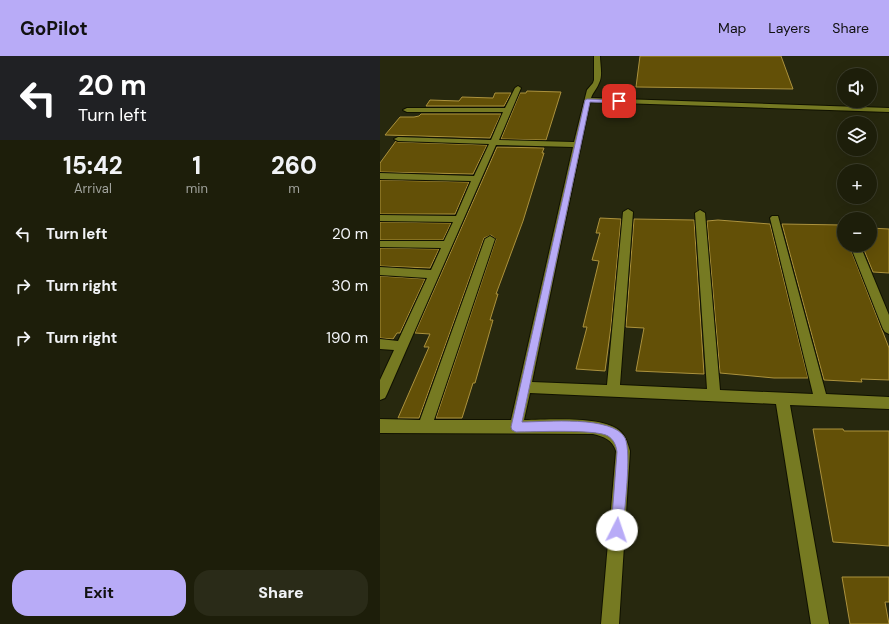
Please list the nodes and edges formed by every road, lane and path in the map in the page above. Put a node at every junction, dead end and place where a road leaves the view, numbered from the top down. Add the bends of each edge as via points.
1 (597, 56) edge
2 (518, 88) dead end
3 (587, 100) junction
4 (407, 110) dead end
5 (508, 110) junction
6 (889, 110) edge
7 (398, 139) dead end
8 (494, 142) junction
9 (578, 145) junction
10 (380, 176) edge
11 (477, 179) junction
12 (628, 212) dead end
13 (700, 213) dead end
14 (380, 218) edge
15 (775, 218) dead end
16 (459, 219) junction
17 (490, 239) dead end
18 (380, 244) edge
19 (447, 245) junction
20 (858, 252) edge
21 (380, 271) edge
22 (434, 274) junction
23 (889, 329) edge
24 (380, 344) edge
25 (402, 346) junction
26 (383, 380) edge
27 (525, 387) junction
28 (614, 391) junction
29 (380, 394) edge
30 (714, 395) junction
31 (782, 398) junction
32 (821, 400) junction
33 (889, 403) edge
34 (380, 426) edge
35 (425, 426) junction
36 (516, 427) junction
37 (610, 624) edge
38 (820, 624) edge

1 - 3 street via 597,80
2 - 5 street
3 - 6 street
3 - 9 street
4 - 5 street
5 - 8 street
7 - 8 street
8 - 9 street
8 - 11 street
9 - 27 street
10 - 11 street
11 - 16 street
12 - 28 street
13 - 30 street
14 - 16 street
15 - 32 street
16 - 19 street
17 - 35 street
18 - 19 street
19 - 22 street
20 - 23 street
21 - 22 street
22 - 25 street
24 - 25 street
25 - 26 street
26 - 29 street
27 - 28 street
27 - 36 street
28 - 30 street
30 - 31 street
31 - 32 street
31 - 38 street
32 - 33 street
34 - 35 street
35 - 36 street
36 - 37 street via 593,427 611,432 620,440 623,452

